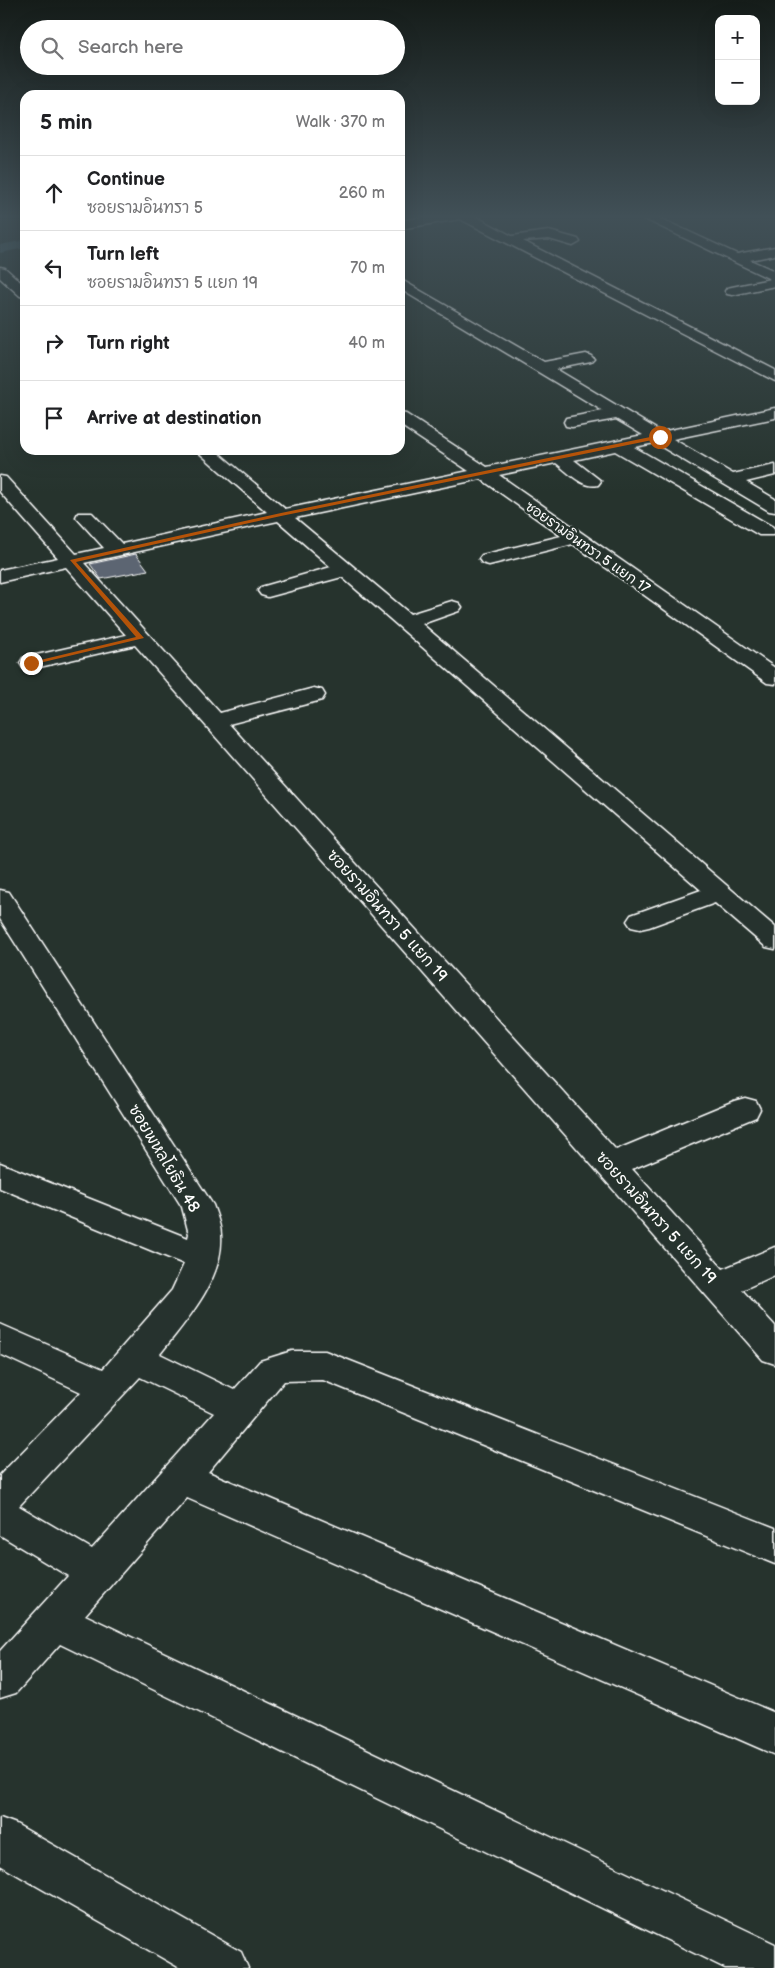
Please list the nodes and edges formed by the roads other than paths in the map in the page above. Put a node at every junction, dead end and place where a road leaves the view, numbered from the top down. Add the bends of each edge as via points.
1 (443, 308) edge
2 (641, 308) edge
3 (586, 359) dead end
4 (543, 367) junction
5 (775, 376) edge
6 (620, 413) junction
7 (775, 413) edge
8 (572, 422) dead end
9 (409, 432) edge
10 (660, 437) junction
11 (619, 446) junction
12 (211, 455) edge
13 (560, 458) junction
14 (775, 470) edge
15 (484, 474) junction
16 (592, 480) dead end
17 (731, 480) junction
18 (0, 481) edge
19 (775, 506) edge
20 (281, 514) junction
21 (85, 517) dead end
22 (766, 531) dead end
23 (576, 538) junction
24 (118, 551) junction
25 (489, 560) dead end
26 (72, 561) junction
27 (344, 570) junction
28 (0, 576) edge
29 (268, 591) dead end
30 (452, 607) dead end
31 (407, 622) junction
32 (140, 638) junction
33 (775, 652) edge
34 (748, 659) junction
35 (31, 663) dead end
36 (775, 678) edge
37 (314, 695) dead end
38 (214, 721) junction
39 (719, 893) junction
40 (0, 898) edge
41 (640, 921) dead end
42 (775, 941) edge
43 (745, 1110) dead end
44 (611, 1165) junction
45 (0, 1175) edge
46 (203, 1258) junction
47 (775, 1260) edge
48 (718, 1286) junction
49 (0, 1338) edge
50 (775, 1350) edge
51 (136, 1358) junction
52 (108, 1388) junction
53 (239, 1409) junction
54 (180, 1478) junction
55 (0, 1500) edge
56 (0, 1515) edge
57 (775, 1546) edge
58 (97, 1573) junction
59 (55, 1621) junction
60 (2, 1679) dead end
61 (775, 1734) edge
62 (0, 1840) edge
63 (225, 1968) edge
64 (775, 1968) edge

1 - 4 street
2 - 5 street
3 - 4 street
4 - 6 street
6 - 8 street
6 - 10 street
7 - 10 street
9 - 15 street, ซอยรามอินทรา 5 แยก 17
10 - 11 street
10 - 17 street
11 - 13 street
11 - 22 street
12 - 20 street
13 - 15 street
13 - 16 street
14 - 17 street
15 - 20 street
15 - 23 street, ซอยรามอินทรา 5 แยก 17
17 - 19 street
18 - 26 street, ซอยรามอินทรา 5 แยก 19
20 - 24 street
20 - 27 street
21 - 24 street
23 - 25 street
23 - 34 street, ซอยรามอินทรา 5 แยก 17
24 - 26 street
26 - 28 street via 49,573
26 - 32 street, ซอยรามอินทรา 5 แยก 19
27 - 29 street
27 - 31 street
30 - 31 street
31 - 39 street
32 - 35 street
32 - 38 street, ซอยรามอินทรา 5 แยก 19
33 - 34 street
34 - 36 street, ซอยรามอินทรา 5 แยก 17
37 - 38 street
38 - 44 street, ซอยรามอินทรา 5 แยก 19
39 - 41 street
39 - 42 street
40 - 46 street, ซอยพหลโยธิน 48 via 197,1206 205,1234
43 - 44 street
44 - 48 street, ซอยรามอินทรา 5 แยก 19
45 - 46 street
46 - 51 street, ซอยพหลโยธิน 48 via 185,1298
47 - 48 street
48 - 50 street, ซอยรามอินทรา 5 แยก 19
49 - 52 street
51 - 52 street, ซอยพหลโยธิน 48
51 - 53 street
52 - 55 street, ซอยพหลโยธิน 48
53 - 54 street
53 - 57 street via 272,1371 284,1365 326,1366
54 - 58 street
54 - 61 street
56 - 58 street
58 - 59 street
59 - 60 street
59 - 64 street
62 - 63 street

